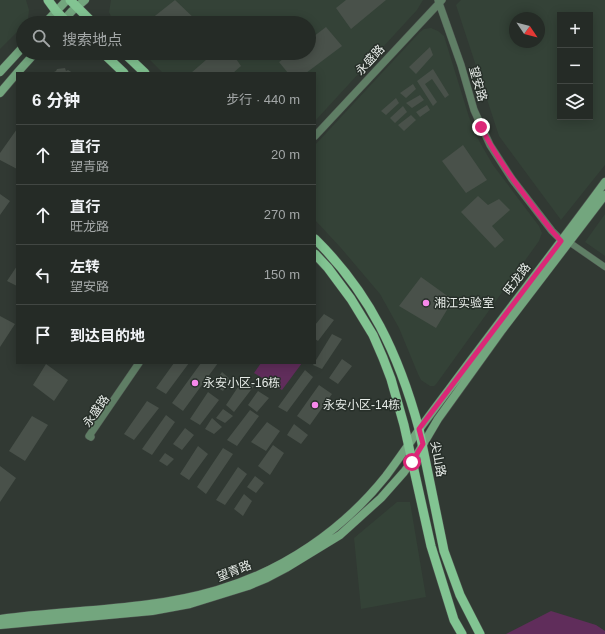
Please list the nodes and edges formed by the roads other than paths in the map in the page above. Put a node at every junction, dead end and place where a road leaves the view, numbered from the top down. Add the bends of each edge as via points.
1 (48, 0) edge
2 (68, 0) edge
3 (84, 0) edge
4 (440, 1) edge
5 (76, 7) junction
6 (56, 11) junction
7 (51, 16) edge
8 (60, 16) edge
9 (69, 16) edge
10 (85, 16) edge
11 (16, 55) edge
12 (29, 60) edge
13 (110, 60) edge
14 (131, 60) edge
15 (0, 72) edge
16 (18, 72) edge
17 (123, 72) edge
18 (144, 72) edge
19 (16, 74) edge
20 (0, 93) edge
21 (316, 130) edge
22 (316, 135) edge
23 (605, 182) edge
24 (605, 194) edge
25 (316, 239) edge
26 (565, 242) junction
27 (316, 255) edge
28 (605, 268) edge
29 (138, 364) edge
30 (142, 364) edge
31 (419, 429) junction
32 (409, 444) junction
33 (423, 444) junction
34 (413, 461) junction
35 (0, 618) edge
36 (0, 625) edge
37 (462, 634) edge
38 (480, 634) edge

1 - 6 main road
2 - 5 main road
2 - 6 main road
3 - 5 main road
4 - 21 street, 永盛路
4 - 22 street, 永盛路
4 - 26 street, 望安路 via 465,64 478,109 494,144 504,162
5 - 9 main road
5 - 10 main road
6 - 7 main road
6 - 8 main road
11 - 15 main road
12 - 16 main road
13 - 17 main road
14 - 18 main road
19 - 20 main road
23 - 26 main road, 旺龙路
24 - 26 main road, 旺龙路
25 - 31 main road, 尖山路 via 347,274 373,311 394,355
26 - 28 street
26 - 31 main road, 旺龙路
26 - 33 main road, 旺龙路 via 438,419
27 - 32 main road, 尖山路 via 342,286 373,335 391,379
29 - 30 street, 永盛路 via 89,436 91,438
31 - 32 main road, 望青路
31 - 33 main road, 尖山路
32 - 34 main road, 尖山路
32 - 35 main road, 望青路 via 385,477 339,524 294,557 254,577 170,602
33 - 34 main road, 望青路
33 - 38 main road, 尖山路 via 444,551 460,595
34 - 36 main road, 望青路 via 381,498 340,535 286,568 248,586 175,608
34 - 37 main road, 尖山路 via 431,546 454,620

